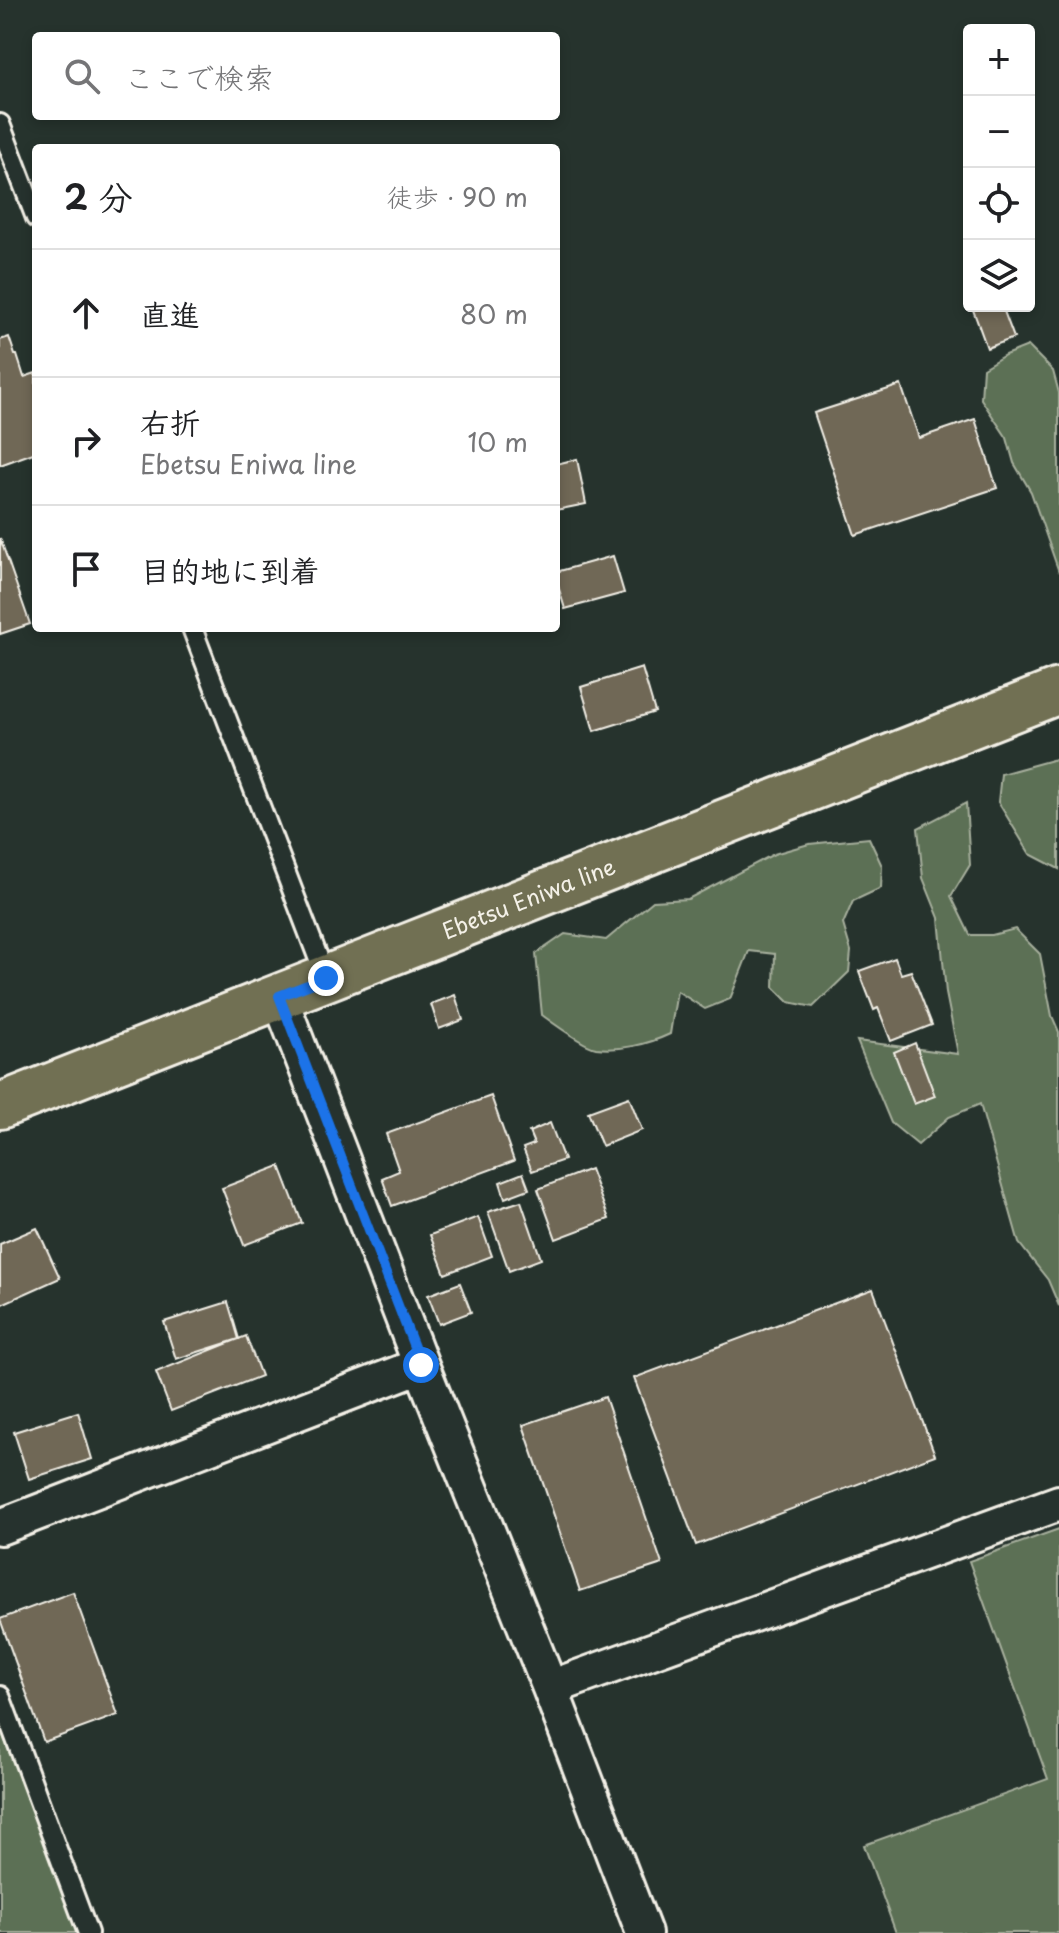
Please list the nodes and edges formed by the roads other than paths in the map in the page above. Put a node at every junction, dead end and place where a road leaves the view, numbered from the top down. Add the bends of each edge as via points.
1 (0, 124) edge
2 (32, 208) edge
3 (194, 632) edge
4 (1059, 691) edge
5 (326, 978) junction
6 (279, 996) junction
7 (0, 1106) edge
8 (421, 1365) junction
9 (1059, 1503) edge
10 (0, 1527) edge
11 (550, 1688) junction
12 (0, 1696) edge
13 (88, 1933) edge
14 (644, 1933) edge

1 - 2 lane
3 - 5 lane
4 - 5 main road, Ebetsu Eniwa line
5 - 6 main road, Ebetsu Eniwa line
6 - 7 main road, Ebetsu Eniwa line
6 - 8 street
8 - 10 street
8 - 11 street
9 - 11 street
11 - 14 street
12 - 13 lane

